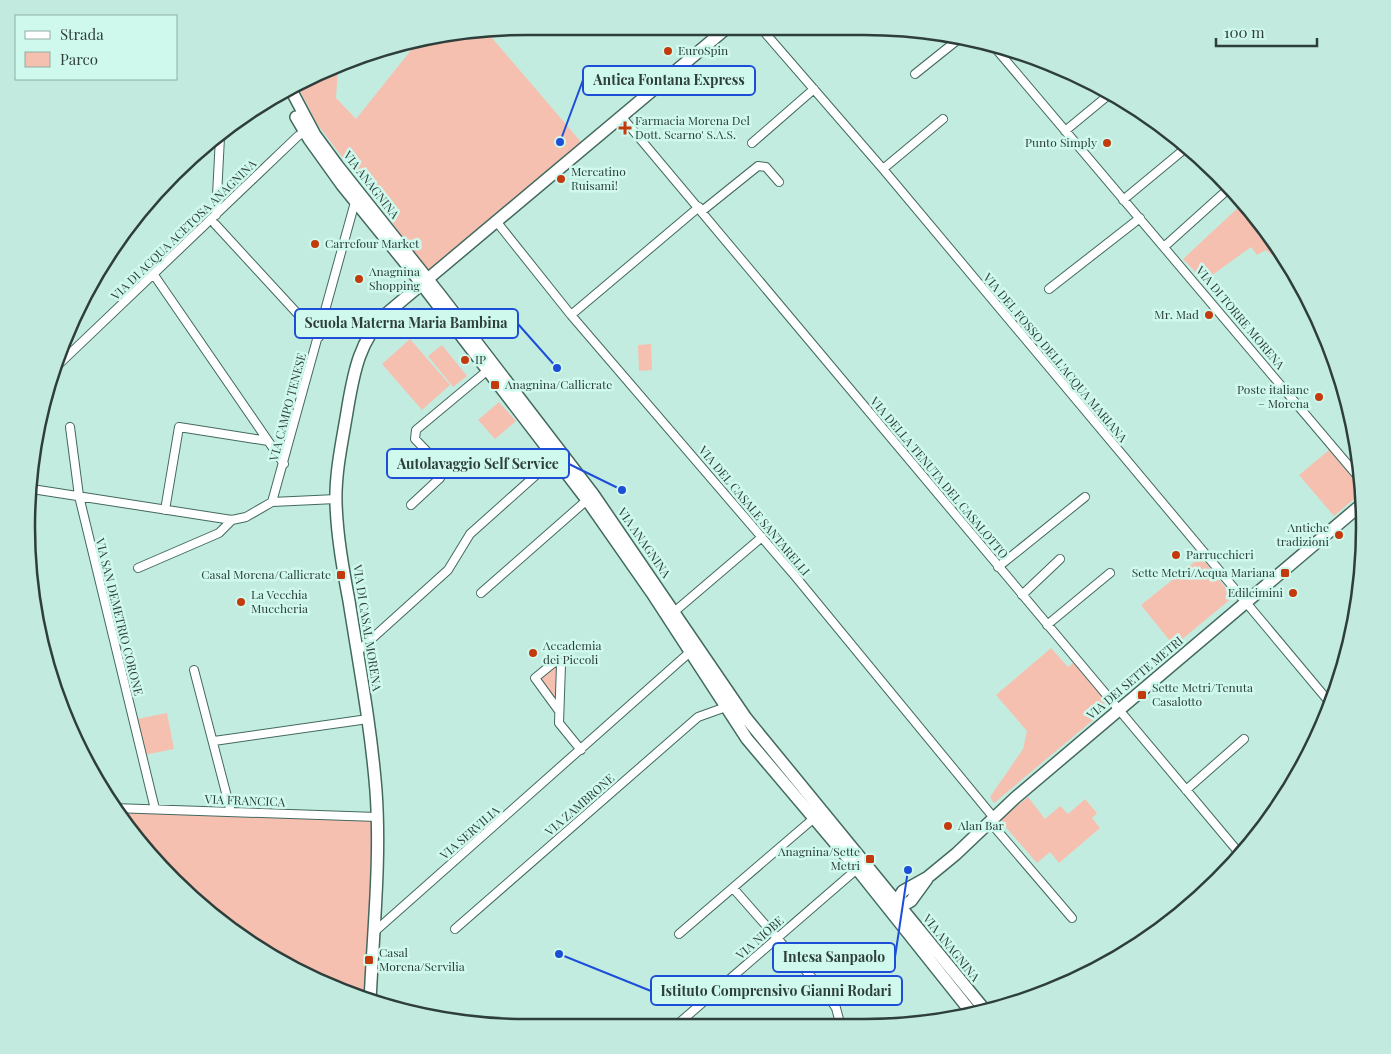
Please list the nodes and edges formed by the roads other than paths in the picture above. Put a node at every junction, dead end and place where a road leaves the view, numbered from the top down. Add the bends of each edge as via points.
1 (718, 35) edge
2 (767, 35) edge
3 (715, 37) joint
4 (954, 43) edge
5 (1001, 55) edge
6 (915, 74) dead end
7 (814, 89) junction
8 (293, 95) edge
9 (287, 98) edge
10 (1105, 98) edge
11 (621, 116) junction
12 (943, 119) dead end
13 (1065, 131) junction
14 (310, 133) junction
15 (220, 143) edge
16 (752, 143) dead end
17 (1181, 152) edge
18 (883, 169) junction
19 (779, 182) dead end
20 (1225, 192) dead end
21 (1123, 200) junction
22 (355, 202) junction
23 (700, 209) junction
24 (216, 215) junction
25 (1140, 218) junction
26 (496, 221) junction
27 (216, 224) dead end
28 (1164, 246) junction
29 (407, 266) junction
30 (154, 275) junction
31 (425, 282) junction
32 (1048, 289) dead end
33 (429, 295) junction
34 (405, 297) junction
35 (571, 314) junction
36 (319, 337) junction
37 (65, 357) edge
38 (488, 370) junction
39 (70, 427) dead end
40 (268, 441) junction
41 (556, 458) junction
42 (284, 464) junction
43 (1353, 470) edge
44 (36, 490) edge
45 (79, 496) junction
46 (1085, 496) dead end
47 (336, 499) junction
48 (587, 500) junction
49 (272, 502) junction
50 (411, 505) dead end
51 (1355, 509) edge
52 (165, 510) junction
53 (232, 520) junction
54 (762, 537) junction
55 (1060, 559) dead end
56 (998, 567) junction
57 (138, 568) dead end
58 (1110, 573) dead end
59 (481, 593) dead end
60 (1022, 595) junction
61 (1244, 603) junction
62 (674, 612) junction
63 (1047, 625) junction
64 (357, 652) junction
65 (690, 652) junction
66 (194, 670) dead end
67 (1325, 698) edge
68 (726, 707) junction
69 (559, 710) junction
70 (1119, 711) junction
71 (368, 719) junction
72 (1244, 739) dead end
73 (214, 741) junction
74 (581, 750) junction
75 (781, 760) junction
76 (768, 765) junction
77 (1186, 790) junction
78 (124, 808) edge
79 (155, 809) junction
80 (231, 812) junction
81 (377, 817) junction
82 (813, 818) junction
83 (992, 820) junction
84 (1236, 849) edge
85 (857, 870) junction
86 (732, 888) junction
87 (895, 909) junction
88 (1072, 918) dead end
89 (455, 929) dead end
90 (373, 932) junction
91 (679, 934) dead end
92 (777, 938) junction
93 (370, 993) edge
94 (980, 1005) edge
95 (968, 1008) edge
96 (685, 1019) edge
97 (839, 1019) edge

1 - 3 main road, VIA DI CASAL MORENA
2 - 7 street, VIA DEL FOSSO DELL'ACQUA MARIANA
3 - 11 main road, VIA DI CASAL MORENA
4 - 6 street
5 - 13 street, VIA DI TORRE MORENA
7 - 16 street
7 - 18 street, VIA DEL FOSSO DELL'ACQUA MARIANA
8 - 14 main road, VIA ANAGNINA
9 - 14 main road, VIA ANAGNINA
10 - 13 street
11 - 23 street, VIA DELLA TENUTA DEL CASALOTTO
11 - 26 main road, VIA DI CASAL MORENA
12 - 18 street
13 - 21 street, VIA DI TORRE MORENA
14 - 22 main road, VIA ANAGNINA
14 - 24 street, VIA DI ACQUA ACETOSA ANAGNINA
14 - 31 main road, VIA ANAGNINA
15 - 24 street
17 - 21 street
18 - 61 street, VIA DEL FOSSO DELL'ACQUA MARIANA
19 - 23 street via 766,167 758,166
20 - 28 street
21 - 25 street, VIA DI TORRE MORENA
22 - 29 main road, VIA ANAGNINA
22 - 36 street, VIA CAMPO TENESE
23 - 35 street
23 - 56 street, VIA DELLA TENUTA DEL CASALOTTO
24 - 30 street, VIA DI ACQUA ACETOSA ANAGNINA
25 - 28 street, VIA DI TORRE MORENA
25 - 32 street
26 - 31 main road, VIA DI CASAL MORENA
26 - 35 street, VIA DEL CASALE SANTARELLI
27 - 36 street
28 - 43 street, VIA DI TORRE MORENA
29 - 31 main road, VIA ANAGNINA
29 - 34 main road via 410,280
30 - 37 street, VIA DI ACQUA ACETOSA ANAGNINA
30 - 40 street
31 - 33 main road, VIA ANAGNINA
31 - 34 main road, VIA DI CASAL MORENA
31 - 62 main road, VIA ANAGNINA via 593,494
33 - 34 main road
33 - 38 main road, VIA ANAGNINA
34 - 47 main road, VIA DI CASAL MORENA via 375,326 360,352 341,447
35 - 54 street, VIA DEL CASALE SANTARELLI
36 - 42 street, VIA CAMPO TENESE
38 - 41 main road, VIA ANAGNINA
38 - 50 street via 416,430 415,439 443,472
39 - 45 street, VIA SAN DEMETRIO CORONE
40 - 42 street
40 - 52 street via 179,427
41 - 48 main road, VIA ANAGNINA
41 - 64 street via 472,532 449,569
42 - 49 street, VIA CAMPO TENESE
44 - 45 street
45 - 52 street
45 - 79 street, VIA SAN DEMETRIO CORONE
46 - 56 street
47 - 49 street
47 - 64 main road, VIA DI CASAL MORENA via 340,548
48 - 59 street
48 - 65 main road, VIA ANAGNINA
49 - 53 street via 246,517
51 - 61 main road, VIA DEI SETTE METRI
52 - 53 street
53 - 57 street via 219,533
54 - 62 street
54 - 83 street, VIA DEL CASALE SANTARELLI
55 - 60 street
56 - 60 street, VIA DELLA TENUTA DEL CASALOTTO
58 - 63 street
60 - 63 street, VIA DELLA TENUTA DEL CASALOTTO
61 - 67 street, VIA DEL FOSSO DELL'ACQUA MARIANA
61 - 70 main road, VIA DEI SETTE METRI
62 - 75 main road, VIA ANAGNINA via 737,706
63 - 70 street, VIA DELLA TENUTA DEL CASALOTTO
64 - 71 main road, VIA DI CASAL MORENA
65 - 68 main road, VIA ANAGNINA
65 - 74 street, VIA SERVILIA
66 - 73 street
68 - 76 main road, VIA ANAGNINA
68 - 89 street, VIA ZAMBRONE via 698,717
69 - 69 street via 561,665 557,660 535,678
69 - 74 street via 559,723
70 - 77 street, VIA DELLA TENUTA DEL CASALOTTO
70 - 83 main road, VIA DEI SETTE METRI
71 - 73 street
71 - 81 main road, VIA DI CASAL MORENA
72 - 77 street
73 - 80 street
74 - 90 street, VIA SERVILIA
75 - 76 street
75 - 87 main road, VIA ANAGNINA
76 - 82 main road, VIA ANAGNINA
77 - 84 street, VIA DELLA TENUTA DEL CASALOTTO
78 - 79 street, VIA FRANCICA
79 - 80 street, VIA FRANCICA
80 - 81 street, VIA FRANCICA
81 - 90 main road, VIA DI CASAL MORENA
82 - 85 main road, VIA ANAGNINA
82 - 86 street
83 - 87 main road, VIA DEI SETTE METRI via 928,877 903,891
83 - 88 street, VIA DEL CASALE SANTARELLI
85 - 87 main road, VIA ANAGNINA
85 - 92 street, VIA NIOBE
86 - 91 street
86 - 92 street
87 - 94 main road, VIA ANAGNINA
87 - 95 main road, VIA ANAGNINA
90 - 93 main road, VIA DI CASAL MORENA
92 - 96 street, VIA NIOBE
92 - 97 street via 831,1000

